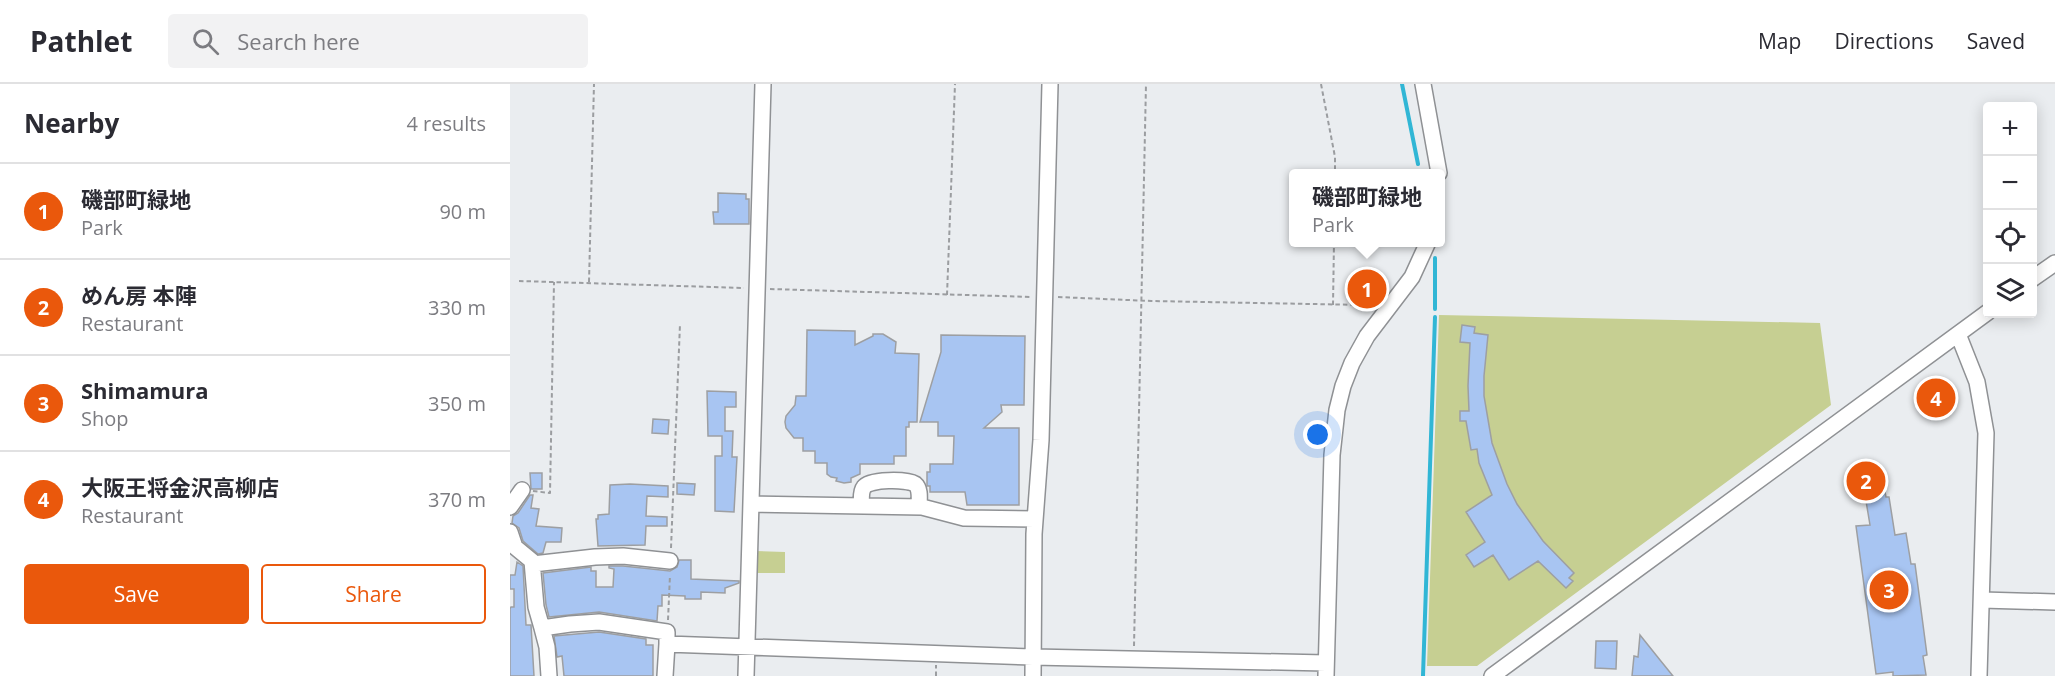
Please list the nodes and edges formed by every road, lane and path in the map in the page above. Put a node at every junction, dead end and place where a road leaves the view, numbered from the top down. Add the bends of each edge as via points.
1 (594, 84) edge
2 (763, 84) edge
3 (955, 84) edge
4 (1050, 84) edge
5 (1146, 84) edge
6 (1322, 84) edge
7 (1423, 84) edge
8 (1335, 169) edge
9 (1438, 169) edge
10 (1334, 247) edge
11 (1426, 247) edge
12 (2055, 263) edge
13 (2037, 276) edge
14 (519, 281) dead end
15 (554, 282) junction
16 (589, 283) junction
17 (756, 288) junction
18 (947, 295) junction
19 (1044, 297) junction
20 (1142, 300) junction
21 (1333, 305) junction
22 (1382, 315) junction
23 (1983, 316) edge
24 (680, 324) dead end
25 (1958, 334) junction
26 (522, 490) joint
27 (751, 504) junction
28 (861, 506) junction
29 (510, 507) edge
30 (919, 507) junction
31 (1035, 519) junction
32 (510, 532) edge
33 (670, 561) junction
34 (532, 564) junction
35 (1982, 600) junction
36 (2055, 602) edge
37 (542, 628) junction
38 (667, 638) junction
39 (746, 648) junction
40 (1033, 657) junction
41 (1134, 660) junction
42 (1326, 670) edge
43 (549, 676) edge
44 (665, 676) edge
45 (746, 676) edge
46 (1033, 676) edge
47 (1492, 676) edge
48 (1979, 676) edge

1 - 16 path
2 - 17 street
3 - 18 path
4 - 19 street
5 - 20 path
6 - 8 path
7 - 9 street
10 - 21 path
11 - 22 street via 1412,277
12 - 13 street
14 - 15 path
15 - 16 path
15 - 26 path via 550,493
16 - 17 path
17 - 18 path
17 - 27 street
18 - 19 path
19 - 20 path
19 - 31 street
20 - 21 path
20 - 41 path
21 - 22 path via 1364,305
22 - 42 street via 1352,363 1334,430
23 - 25 street
24 - 33 path
25 - 35 street via 1977,382 1986,433
25 - 47 street
26 - 29 street
27 - 28 street
27 - 39 street
28 - 30 street
28 - 30 street via 864,487 870,482 907,481 918,488
30 - 31 street via 964,518
31 - 40 street
32 - 34 street via 515,547
33 - 34 street via 613,557
33 - 38 path
34 - 37 street
35 - 36 street
35 - 48 street
37 - 38 street via 598,622
37 - 43 street
38 - 39 street
38 - 44 street
39 - 40 street
39 - 45 street
40 - 41 street
40 - 46 street
41 - 42 street

